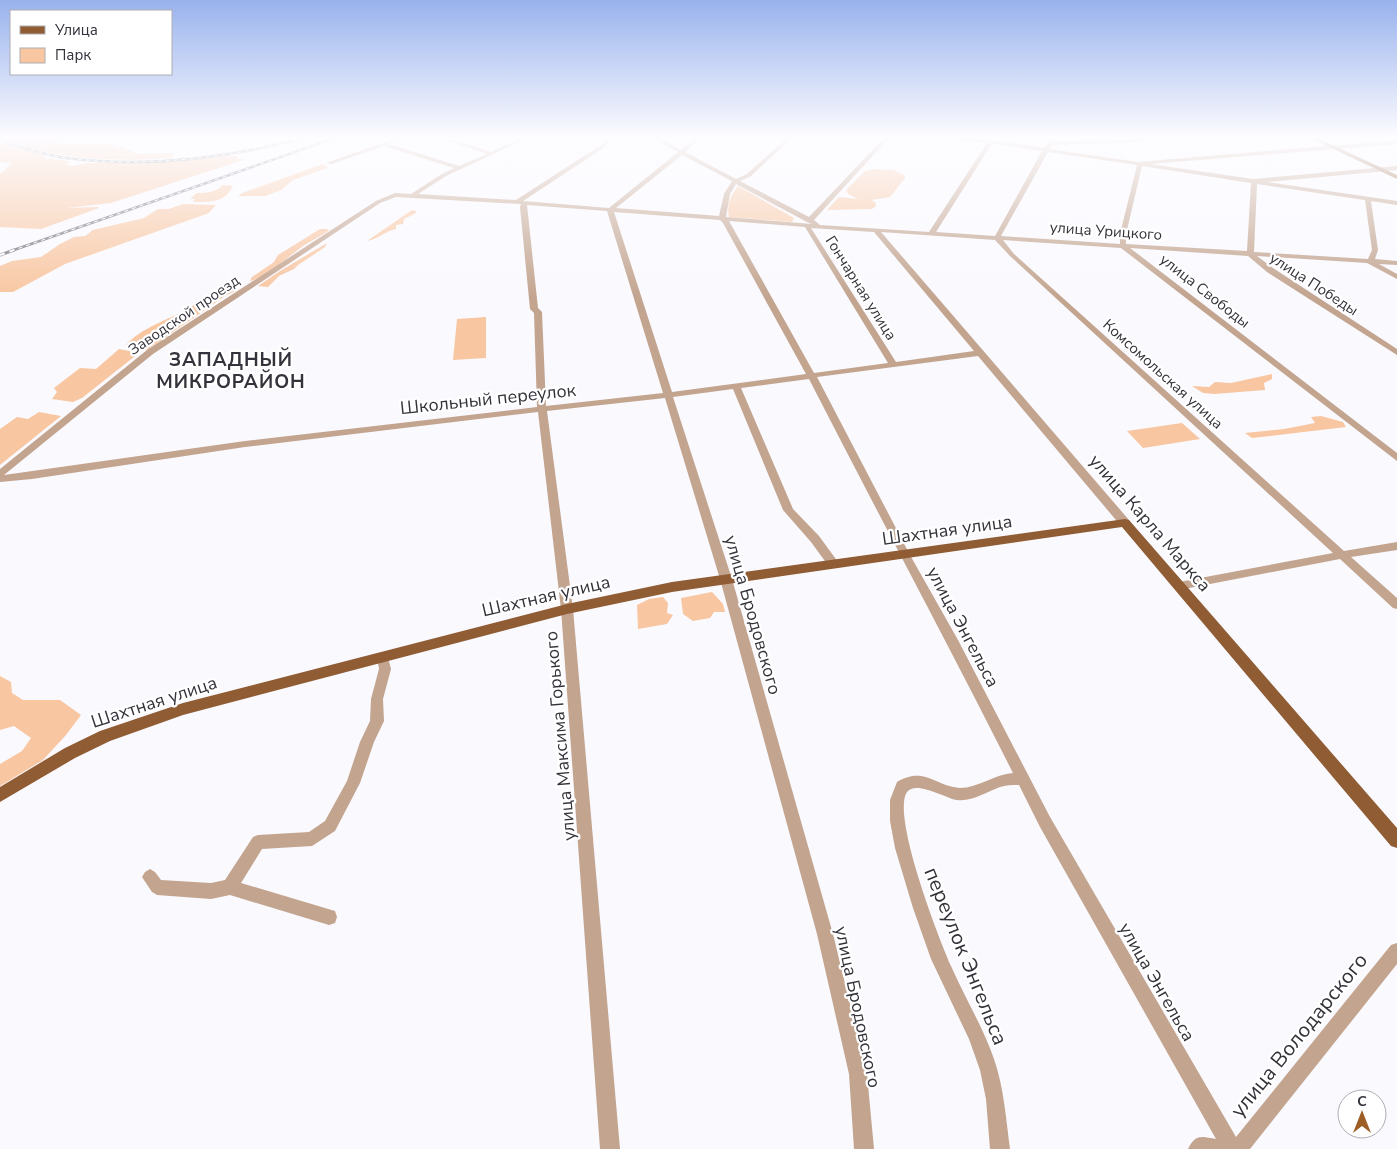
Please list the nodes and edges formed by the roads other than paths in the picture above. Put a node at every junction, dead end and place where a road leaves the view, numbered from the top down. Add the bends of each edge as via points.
1 (420, 191) edge
2 (539, 191) edge
3 (634, 191) edge
4 (729, 191) edge
5 (754, 191) edge
6 (839, 191) edge
7 (959, 191) edge
8 (1023, 191) edge
9 (1133, 191) edge
10 (1253, 191) edge
11 (1315, 191) edge
12 (395, 195) joint
13 (413, 195) junction
14 (1368, 199) junction
15 (521, 203) junction
16 (1397, 203) edge
17 (610, 210) junction
18 (799, 215) junction
19 (722, 219) junction
20 (809, 223) junction
21 (791, 224) junction
22 (877, 230) junction
23 (931, 234) junction
24 (997, 238) junction
25 (1123, 246) junction
26 (1250, 254) junction
27 (1370, 262) junction
28 (1397, 263) edge
29 (1397, 277) edge
30 (979, 352) junction
31 (1397, 353) edge
32 (893, 364) junction
33 (811, 375) junction
34 (736, 385) junction
35 (668, 395) junction
36 (542, 408) junction
37 (1397, 458) edge
38 (0, 474) edge
39 (0, 478) edge
40 (1125, 524) junction
41 (1397, 546) edge
42 (1341, 554) junction
43 (905, 555) junction
44 (834, 565) junction
45 (726, 579) junction
46 (1179, 586) junction
47 (1397, 606) edge
48 (567, 610) junction
49 (383, 658) junction
50 (1022, 778) junction
51 (0, 794) edge
52 (1397, 840) edge
53 (150, 876) dead end
54 (230, 887) junction
55 (329, 917) dead end
56 (1397, 951) edge
57 (610, 1149) edge
58 (864, 1149) edge
59 (1000, 1149) edge
60 (1198, 1149) edge
61 (1217, 1149) edge
62 (1232, 1149) edge
63 (1238, 1149) edge

1 - 13 street
2 - 15 street
3 - 17 street
4 - 19 street
5 - 18 street
6 - 20 street, Гончарная улица
7 - 23 street
8 - 24 street
9 - 25 street
10 - 26 street, улица Победы
11 - 14 street
12 - 13 street, улица Урицкого
12 - 38 street, Заводской проезд via 378,202 150,352
13 - 15 street, улица Урицкого
14 - 16 street
14 - 27 street via 1375,250
15 - 17 street, улица Урицкого
15 - 36 street, улица Максима Горького via 534,309 538,312
17 - 19 street, улица Урицкого
17 - 35 street, улица Бродовского
18 - 20 street
18 - 21 street via 802,220
19 - 21 street, улица Урицкого
19 - 33 street, улица Энгельса
20 - 21 street, улица Урицкого
20 - 22 street, улица Урицкого
20 - 32 street, Гончарная улица via 808,229
22 - 23 street, улица Урицкого
22 - 30 street, улица Карла Маркса
23 - 24 street, улица Урицкого
24 - 25 street, улица Урицкого
24 - 42 street, Комсомольская улица via 1141,374
25 - 26 street, улица Урицкого
25 - 37 street, улица Свободы
26 - 27 street, улица Урицкого
26 - 31 street, улица Победы
27 - 28 street, улица Урицкого
27 - 29 street
30 - 32 street, Школьный переулок
30 - 40 street, улица Карла Маркса
32 - 33 street, Школьный переулок
33 - 34 street, Школьный переулок
33 - 43 street, улица Энгельса
34 - 35 street, Школьный переулок
34 - 44 street via 788,510
35 - 36 street, Школьный переулок
35 - 45 street, улица Бродовского
36 - 39 street, Школьный переулок
36 - 48 street, улица Максима Горького
40 - 43 main road, Шахтная улица
40 - 46 main road, улица Карла Маркса
41 - 42 street
42 - 46 street
42 - 47 street, Комсомольская улица
43 - 44 main road, Шахтная улица
43 - 50 street, улица Энгельса
44 - 45 main road, Шахтная улица
45 - 48 main road, Шахтная улица
45 - 58 street, улица Бродовского via 826,934 858,1074
46 - 52 main road, улица Карла Маркса
48 - 49 main road, Шахтная улица
48 - 57 street, улица Максима Горького
49 - 51 main road, Шахтная улица via 183,709 137,724 70,753
49 - 54 street via 385,668 376,699 377,721 353,783 330,826 312,839 258,842
50 - 59 street, переулок Энгельса via 958,794 923,782 911,782 896,794 905,862 946,974 990,1072
50 - 62 street, улица Энгельса
53 - 54 street via 157,887 211,891
54 - 55 street
56 - 63 street, улица Володарского
60 - 61 street via 1201,1145

